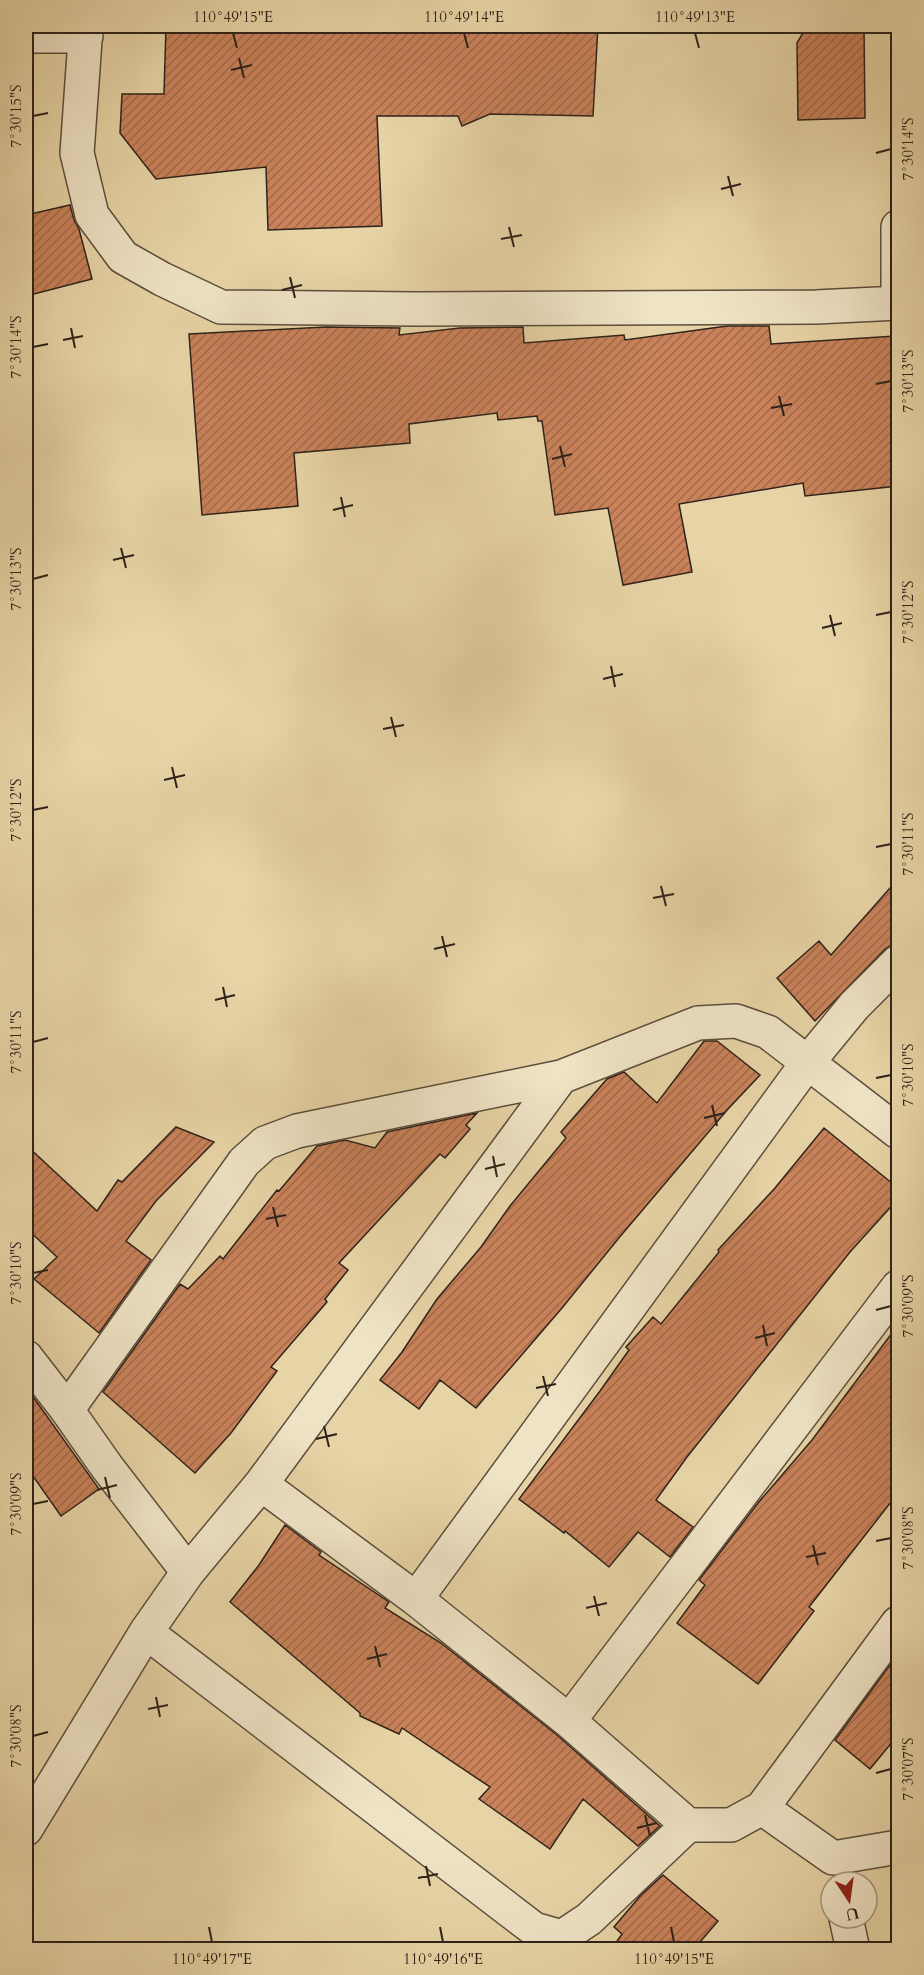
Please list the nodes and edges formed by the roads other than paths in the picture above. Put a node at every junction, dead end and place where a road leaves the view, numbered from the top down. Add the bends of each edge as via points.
1 (86, 31) edge
2 (26, 36) edge
3 (898, 227) edge
4 (898, 962) edge
5 (808, 1062) junction
6 (561, 1077) junction
7 (898, 1132) edge
8 (898, 1287) edge
9 (26, 1357) edge
10 (67, 1410) junction
11 (261, 1484) junction
12 (188, 1572) junction
13 (416, 1599) junction
14 (898, 1623) edge
15 (147, 1632) junction
16 (569, 1720) junction
17 (762, 1808) junction
18 (688, 1825) junction
19 (26, 1829) edge
20 (898, 1846) edge
21 (836, 1870) edge
22 (849, 1930) edge
23 (853, 1950) edge

1 - 2 street
1 - 3 street via 77,153 92,214 123,257 220,307 816,307 898,303
4 - 5 street via 854,1006
5 - 6 street via 768,1032 736,1021 698,1023
5 - 7 street
5 - 13 street
6 - 10 street via 297,1131 265,1143 244,1162
6 - 11 street
8 - 16 street
9 - 10 street
10 - 12 street
11 - 12 street
11 - 13 street
12 - 15 street
13 - 16 street
14 - 17 street
15 - 18 street via 534,1929 562,1937 589,1919
15 - 19 street
16 - 18 street
17 - 18 street via 730,1825
17 - 21 street
20 - 21 street
22 - 23 street

